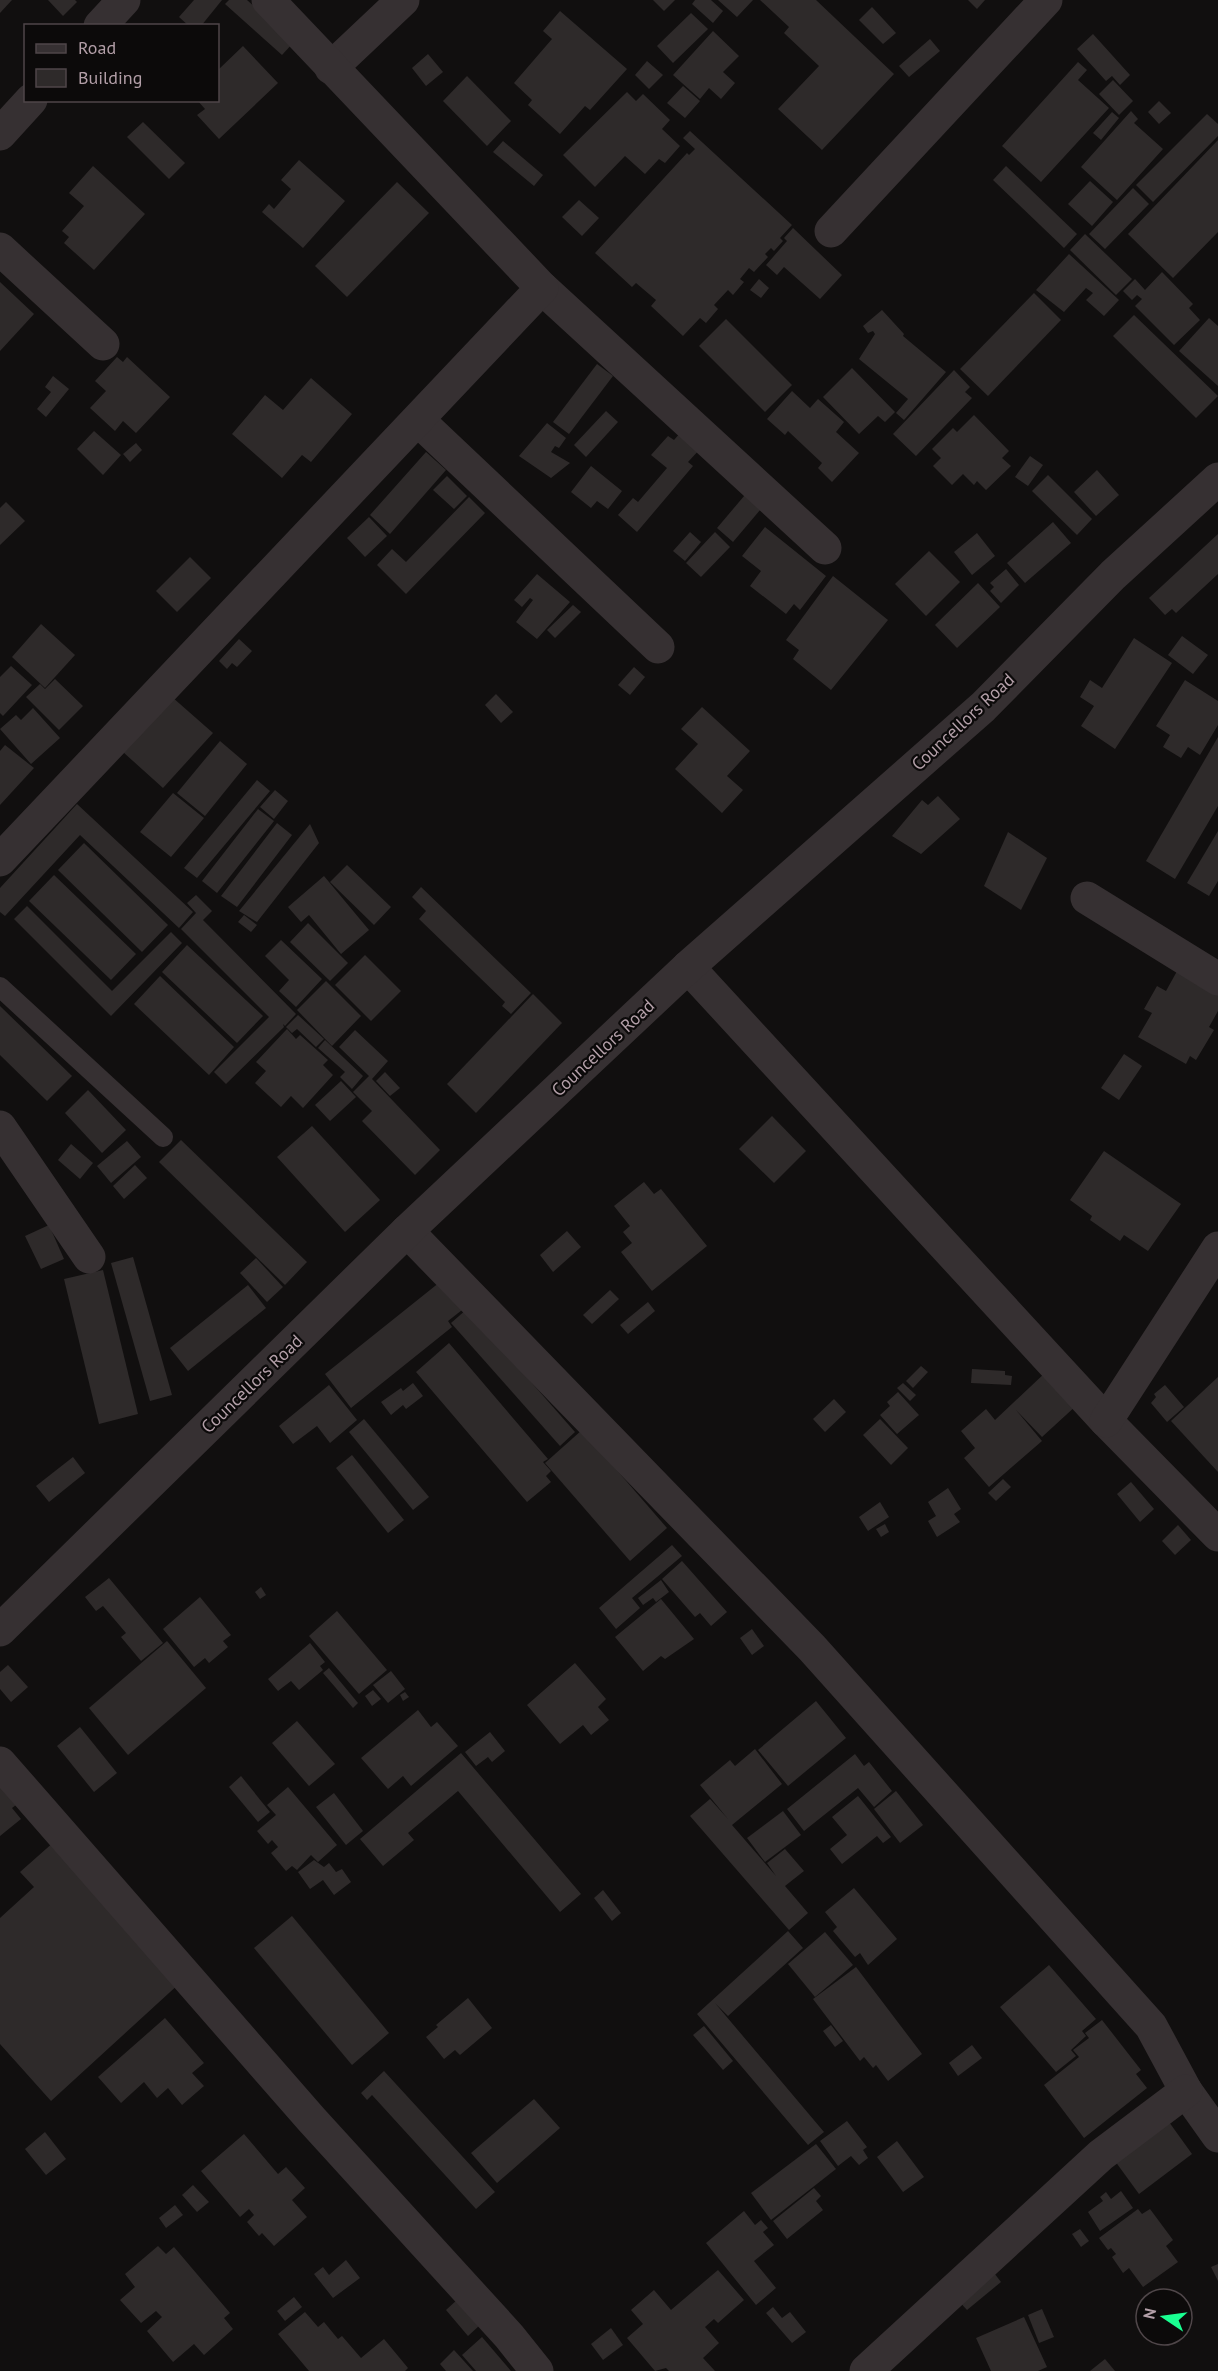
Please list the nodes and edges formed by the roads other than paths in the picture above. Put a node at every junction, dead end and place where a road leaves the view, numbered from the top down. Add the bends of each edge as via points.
1 (124, 0) edge
2 (268, 0) edge
3 (403, 0) edge
4 (1046, 0) edge
5 (102, 24) edge
6 (331, 68) junction
7 (29, 102) edge
8 (0, 134) edge
9 (831, 231) dead end
10 (0, 249) edge
11 (542, 288) junction
12 (103, 344) dead end
13 (418, 420) junction
14 (1218, 479) edge
15 (825, 548) dead end
16 (658, 647) dead end
17 (0, 860) edge
18 (1087, 898) dead end
19 (688, 967) junction
20 (1218, 979) edge
21 (0, 987) edge
22 (0, 1127) edge
23 (164, 1137) dead end
24 (407, 1231) junction
25 (1218, 1248) edge
26 (89, 1257) dead end
27 (1106, 1421) junction
28 (1218, 1535) edge
29 (0, 1630) edge
30 (0, 1763) edge
31 (1186, 2091) junction
32 (1218, 2136) edge
33 (537, 2371) edge
34 (866, 2371) edge

1 - 5 street
2 - 6 street
3 - 6 street
4 - 9 street
6 - 11 street
7 - 8 street
10 - 12 street
11 - 13 street
11 - 15 street
13 - 16 street
13 - 17 street
14 - 19 street, Councellors Road via 1113,575 983,707
18 - 20 street
19 - 24 street, Councellors Road
19 - 27 street
21 - 23 lane
22 - 26 street
24 - 29 street, Councellors Road
24 - 31 street via 812,1648 1151,2026
25 - 27 street
27 - 28 street
30 - 33 street via 312,2121
31 - 32 street
31 - 34 street via 1101,2155

